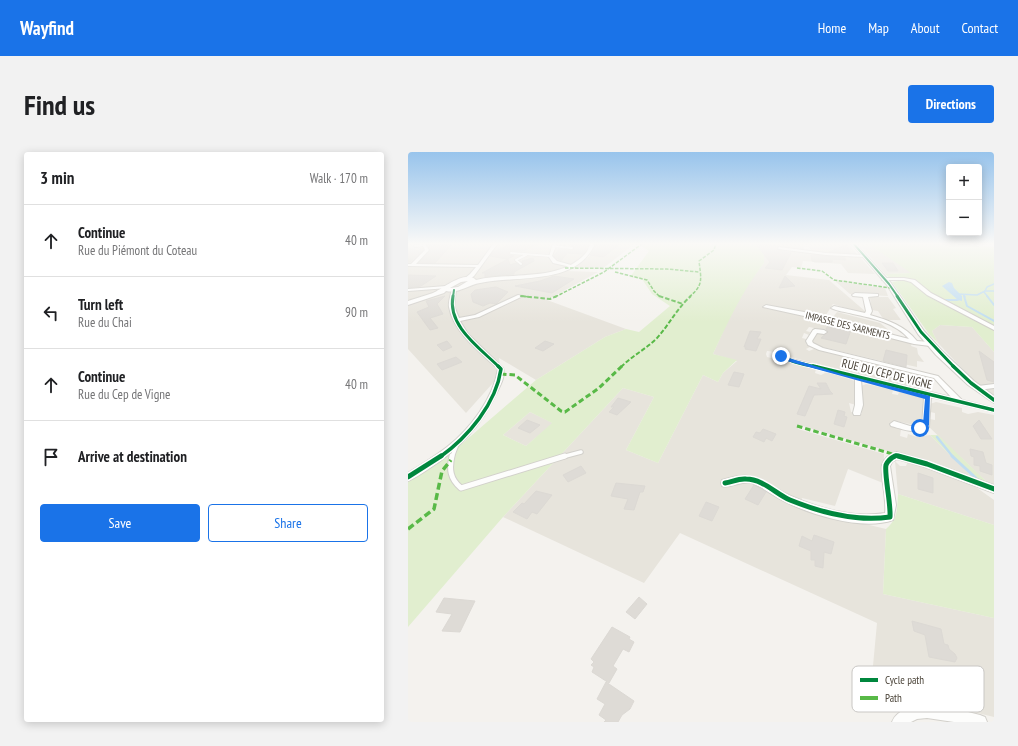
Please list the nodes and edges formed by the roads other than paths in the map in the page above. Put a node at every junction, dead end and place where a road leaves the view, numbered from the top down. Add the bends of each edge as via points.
1 (477, 270) edge
2 (556, 270) edge
3 (876, 270) edge
4 (473, 278) junction
5 (884, 279) junction
6 (481, 281) junction
7 (465, 283) junction
8 (449, 289) junction
9 (408, 290) edge
10 (855, 295) dead end
11 (865, 295) junction
12 (876, 295) dead end
13 (520, 296) dead end
14 (408, 303) edge
15 (766, 307) dead end
16 (834, 309) dead end
17 (868, 316) junction
18 (458, 320) junction
19 (994, 328) edge
20 (824, 332) dead end
21 (914, 342) junction
22 (930, 344) junction
23 (779, 352) dead end
24 (824, 369) junction
25 (858, 380) junction
26 (994, 386) edge
27 (978, 388) junction
28 (928, 398) junction
29 (994, 400) edge
30 (960, 402) junction
31 (994, 412) edge
32 (857, 413) dead end
33 (894, 424) dead end
34 (457, 444) junction
35 (581, 452) dead end
36 (408, 477) edge
37 (725, 483) dead end
38 (994, 489) edge
39 (919, 712) edge
40 (938, 712) edge
41 (899, 722) edge
42 (980, 722) edge

1 - 4 street
2 - 6 street via 532,276
3 - 5 street
4 - 6 street
4 - 7 street
5 - 19 street via 913,281 929,294
5 - 22 street
6 - 7 street
7 - 8 street
8 - 9 street
8 - 14 street
8 - 18 street via 451,306
10 - 11 street
11 - 12 street
11 - 17 street
13 - 18 street via 477,316
15 - 21 street, IMPASSE DES SARMENTS
16 - 17 street
17 - 21 street via 898,327
18 - 34 street via 466,336 501,369 501,379 493,395
20 - 30 street via 815,331 809,341 810,344 821,349 936,377
21 - 22 street, IMPASSE DES SARMENTS
22 - 27 street
23 - 24 street, RUE DU CEP DE VIGNE via 789,360
24 - 25 street
24 - 30 street, RUE DU CEP DE VIGNE
25 - 28 street
25 - 32 street
26 - 27 street
27 - 29 street
28 - 31 street
28 - 33 street via 924,427 910,429
30 - 31 street, RUE DU CEP DE VIGNE
34 - 35 lane via 449,467 451,476 461,488
34 - 36 street
37 - 38 street via 748,478 787,498 815,508 850,517 876,520 890,518 886,466 896,455
39 - 41 street via 908,715
40 - 42 street

